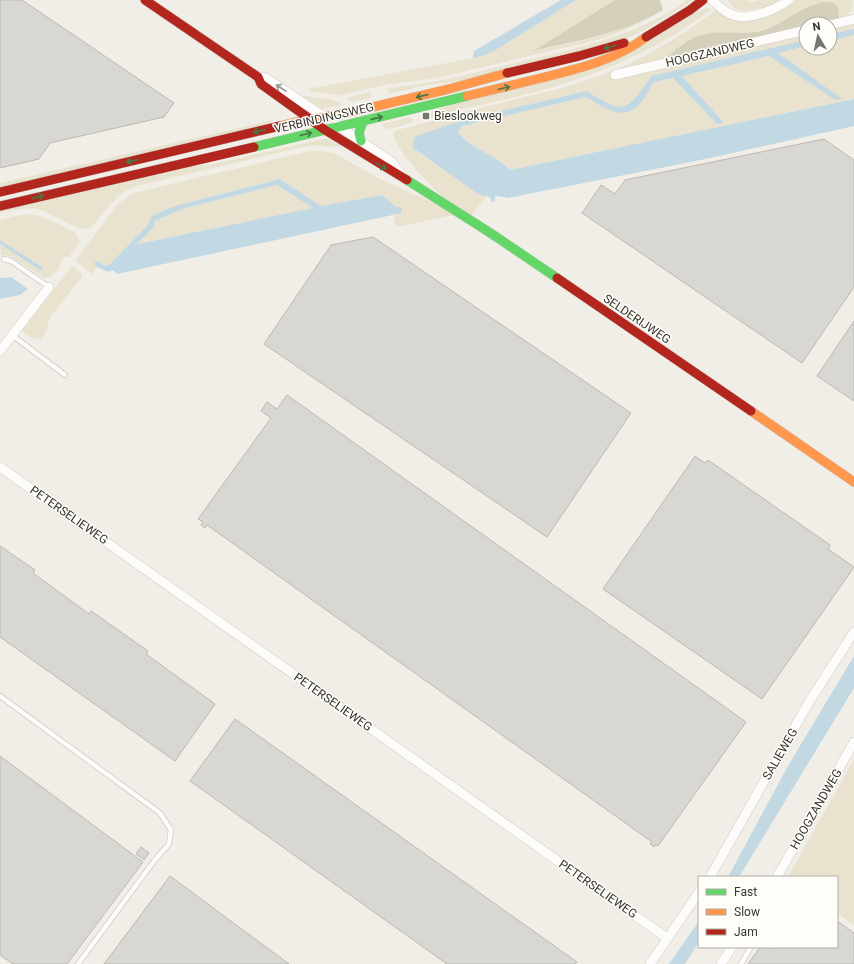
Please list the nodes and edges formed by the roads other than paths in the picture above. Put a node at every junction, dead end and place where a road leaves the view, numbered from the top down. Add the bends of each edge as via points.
1 (145, 0) edge
2 (703, 0) edge
3 (712, 0) edge
4 (789, 0) edge
5 (854, 19) edge
6 (838, 23) edge
7 (798, 32) edge
8 (647, 36) junction
9 (615, 75) dead end
10 (258, 77) junction
11 (290, 105) junction
12 (326, 117) junction
13 (311, 119) junction
14 (363, 121) junction
15 (284, 126) junction
16 (339, 126) junction
17 (325, 130) junction
18 (361, 140) junction
19 (404, 178) junction
20 (0, 192) edge
21 (0, 206) edge
22 (4, 259) dead end
23 (49, 288) joint
24 (12, 335) junction
25 (0, 351) edge
26 (65, 375) dead end
27 (0, 467) edge
28 (854, 482) edge
29 (854, 632) edge
30 (0, 696) edge
31 (854, 742) edge
32 (711, 876) edge
33 (778, 876) edge
34 (698, 893) edge
35 (667, 938) junction
36 (731, 948) edge
37 (750, 948) edge
38 (78, 964) edge
39 (650, 964) edge
40 (721, 964) edge
41 (741, 964) edge

1 - 10 street
2 - 8 street, VERBINDINGSWEG
3 - 4 street via 727,13 746,17 782,5
5 - 6 street
7 - 9 street, HOOGZANDWEG
8 -> 12 street, VERBINDINGSWEG via 449,89
14 -> 8 street, VERBINDINGSWEG via 573,70 632,47
10 - 11 street via 261,84
12 -> 10 street via 266,78
11 - 13 street
11 - 15 street
12 - 13 street, VERBINDINGSWEG
12 - 16 street, SELDERIJWEG
13 - 15 street, VERBINDINGSWEG
13 - 17 street, SELDERIJWEG
14 - 16 street, VERBINDINGSWEG
14 - 18 street via 359,133
15 -> 20 street, VERBINDINGSWEG
16 - 17 street, VERBINDINGSWEG
16 - 18 street, SELDERIJWEG
17 -> 19 street, SELDERIJWEG
21 -> 17 street, VERBINDINGSWEG
18 - 19 street, SELDERIJWEG via 392,162
19 - 28 street, SELDERIJWEG via 492,234
22 - 23 lane via 11,261
23 - 24 street
24 - 25 street
24 - 26 lane
27 - 35 street, PETERSELIEWEG
29 - 32 street, SALIEWEG via 809,702
30 - 38 lane via 160,813 171,830 169,844
31 - 33 street, HOOGZANDWEG
34 - 35 street
35 - 39 street
36 - 40 street
37 - 41 lane

